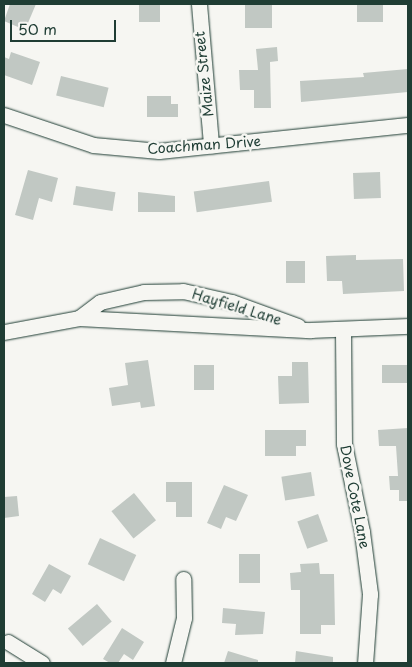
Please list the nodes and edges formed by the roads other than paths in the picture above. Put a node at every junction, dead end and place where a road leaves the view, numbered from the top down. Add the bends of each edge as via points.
1 (199, 4) edge
2 (4, 115) edge
3 (408, 125) edge
4 (212, 145) junction
5 (79, 318) junction
6 (408, 326) edge
7 (311, 330) junction
8 (343, 331) junction
9 (4, 332) edge
10 (183, 579) dead end
11 (8, 642) dead end
12 (42, 663) edge
13 (173, 663) edge
14 (365, 663) edge

1 - 4 street, Maize Street
2 - 4 street, Coachman Drive via 68,138 119,149 159,151
3 - 4 street, Coachman Drive
5 - 7 street, Hayfield Lane
5 - 7 street, Hayfield Lane via 100,302 144,292 183,290 232,302
5 - 9 street, Hayfield Lane
6 - 8 street, Hayfield Lane
7 - 8 street, Hayfield Lane
8 - 14 street, Dove Cote Lane via 344,444 370,594
10 - 13 street via 184,618
11 - 12 street

